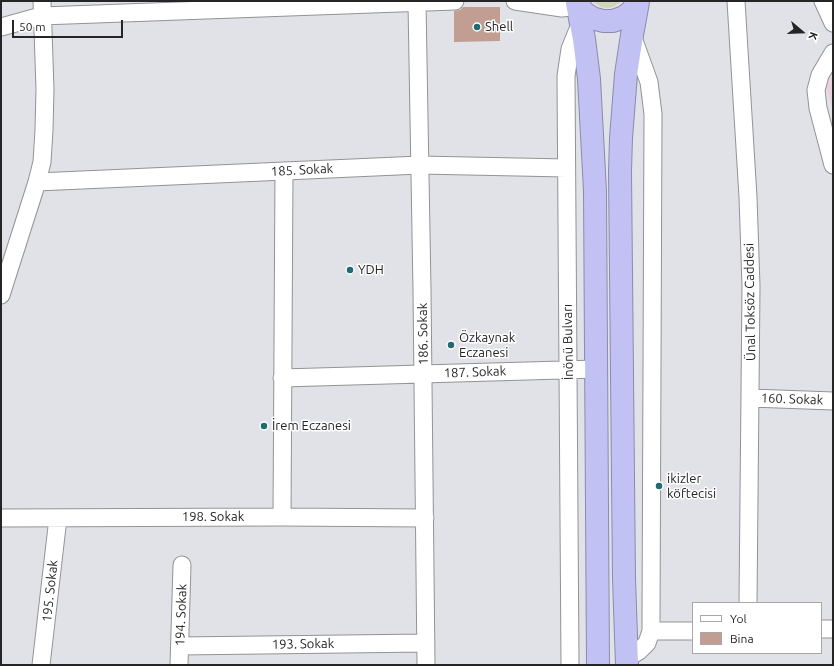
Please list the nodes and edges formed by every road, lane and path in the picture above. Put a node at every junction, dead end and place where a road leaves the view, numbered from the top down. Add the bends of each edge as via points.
1 (455, 1) edge
2 (515, 1) edge
3 (639, 1) edge
4 (736, 1) edge
5 (823, 1) edge
6 (417, 3) junction
7 (42, 9) edge
8 (578, 9) edge
9 (833, 23) edge
10 (1, 28) edge
11 (632, 35) junction
12 (833, 53) edge
13 (420, 165) junction
14 (833, 165) edge
15 (566, 168) junction
16 (284, 171) junction
17 (37, 182) junction
18 (1, 295) edge
19 (597, 369) junction
20 (569, 370) junction
21 (423, 374) junction
22 (282, 378) junction
23 (751, 398) junction
24 (833, 401) edge
25 (282, 517) junction
26 (1, 518) edge
27 (58, 518) junction
28 (425, 518) junction
29 (182, 565) dead end
30 (748, 602) edge
31 (822, 629) edge
32 (833, 629) edge
33 (651, 631) junction
34 (692, 631) edge
35 (426, 643) junction
36 (180, 646) junction
37 (627, 661) edge
38 (42, 665) edge
39 (179, 665) edge
40 (426, 665) edge
41 (570, 665) edge
42 (598, 665) edge

1 - 6 street
2 - 8 street
3 - 8 highway via 632,11 613,21 603,22
3 - 11 highway
4 - 23 street, Ünal Toksöz Caddesi via 749,237
5 - 9 street
6 - 7 street
6 - 13 street, 186. Sokak
7 - 10 street
7 - 17 street via 44,130 42,162
8 - 15 street, İnönü Bulvarı via 567,61
8 - 19 highway via 590,79 594,153
11 - 33 street via 649,82 653,114
11 - 37 highway via 623,106 620,171
12 - 14 street via 820,75 816,90 818,108
13 - 15 street, 185. Sokak
13 - 16 street, 185. Sokak
13 - 21 street, 186. Sokak
15 - 20 street, İnönü Bulvarı
16 - 17 street, 185. Sokak
16 - 22 street
17 - 18 street
19 - 20 street, 187. Sokak
19 - 42 highway
20 - 21 street, 187. Sokak
20 - 41 street, İnönü Bulvarı
21 - 22 street, 187. Sokak
21 - 28 street, 186. Sokak
22 - 25 street
23 - 24 street, 160. Sokak
23 - 30 street, Ünal Toksöz Caddesi
25 - 27 street, 198. Sokak
25 - 28 street, 198. Sokak
26 - 27 street, 198. Sokak
27 - 38 street, 195. Sokak
28 - 35 street, 186. Sokak
29 - 36 street, 194. Sokak
31 - 32 street
33 - 34 street
33 - 37 street via 643,648
35 - 36 street, 193. Sokak
35 - 40 street, 186. Sokak
36 - 39 street, 194. Sokak

